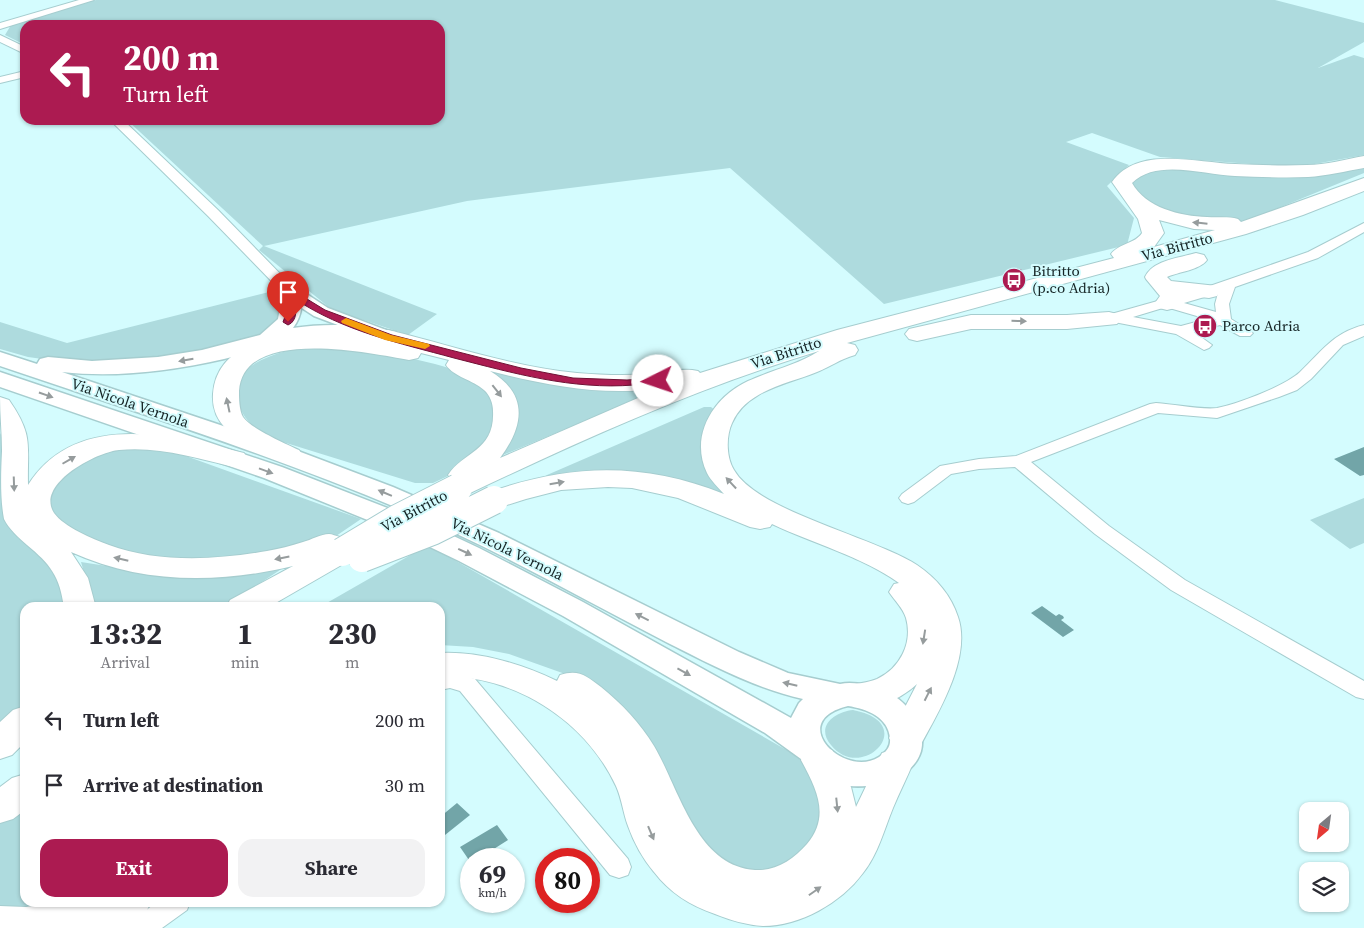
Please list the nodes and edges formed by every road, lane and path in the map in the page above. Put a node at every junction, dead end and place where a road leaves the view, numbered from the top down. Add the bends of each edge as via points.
1 (89, 0) edge
2 (20, 20) edge
3 (21, 20) edge
4 (0, 26) edge
5 (0, 38) edge
6 (20, 48) edge
7 (20, 75) edge
8 (0, 80) edge
9 (121, 125) edge
10 (1364, 162) edge
11 (1364, 182) edge
12 (1364, 198) edge
13 (1136, 203) junction
14 (1364, 227) edge
15 (1278, 230) junction
16 (1076, 274) junction
17 (1218, 288) junction
18 (289, 291) junction
19 (1167, 295) junction
20 (933, 311) junction
21 (1109, 319) junction
22 (1224, 319) junction
23 (1364, 330) edge
24 (1181, 331) junction
25 (1245, 333) dead end
26 (269, 338) junction
27 (388, 338) junction
28 (1204, 345) dead end
29 (834, 351) junction
30 (0, 354) edge
31 (0, 359) edge
32 (0, 379) edge
33 (0, 405) edge
34 (288, 456) junction
35 (234, 459) junction
36 (1020, 462) junction
37 (464, 492) junction
38 (908, 498) dead end
39 (344, 551) junction
40 (79, 602) edge
41 (252, 602) edge
42 (284, 602) edge
43 (445, 650) edge
44 (445, 665) edge
45 (445, 681) edge
46 (1364, 691) edge
47 (848, 695) junction
48 (20, 724) edge
49 (0, 745) edge
50 (20, 750) edge
51 (901, 750) junction
52 (814, 755) junction
53 (0, 764) edge
54 (20, 776) edge
55 (0, 790) edge
56 (20, 793) edge
57 (0, 808) edge
58 (619, 867) dead end
59 (93, 907) edge
60 (126, 907) edge
61 (171, 907) edge
62 (0, 924) edge
63 (96, 928) edge
64 (142, 928) edge

1 - 3 street
2 - 4 street
5 - 6 street
7 - 8 street
9 - 18 street
10 - 13 highway via 1309,171 1233,170 1161,164 1143,168 1122,182
11 -> 13 highway via 1236,223 1184,221 1166,217
11 - 16 highway, Via Bitritto via 1296,211 1239,230
12 - 15 highway, Via Bitritto
13 - 16 highway via 1152,224 1153,233 1146,243 1128,253 1087,264
14 - 17 street via 1313,255
15 - 19 highway via 1238,249 1163,270 1156,277
15 - 29 highway, Via Bitritto
16 - 20 highway, Via Bitritto
17 - 19 highway
17 - 22 street
18 - 26 main road via 292,311 288,322
18 - 27 street via 321,312
19 - 21 street
19 - 22 street
19 - 24 street via 1167,310
20 - 27 highway via 898,312 833,329 681,378 627,383 546,377
20 - 37 highway, Via Bitritto via 714,377 583,429
21 - 24 street
29 -> 21 highway via 868,348 925,331 971,322
22 - 24 street
22 - 25 street
23 - 36 street via 1338,342 1305,376 1291,387 1273,394 1218,413 1156,408
24 - 28 street
26 - 27 main road via 303,333
26 -> 30 main road via 218,354 126,368 74,367
29 - 37 highway, Via Bitritto via 678,406
51 -> 29 highway via 942,661 946,641 944,619 935,600 922,584 896,567 767,510 741,494 721,472 713,448 715,430 722,414 735,400 762,384 811,366
31 - 34 main road, Via Nicola Vernola
32 -> 35 main road, Via Nicola Vernola
33 -> 40 highway via 16,434 13,480 20,519 69,568
34 -> 37 highway via 233,422 226,404 225,383 232,370 250,354 271,346 301,342 344,343 413,353 447,360 475,372 502,396 507,419 500,440
47 -> 34 main road, Via Nicola Vernola via 782,683 728,660 490,539 384,492
39 -> 35 highway via 308,552 243,564 192,568 159,566 118,558 83,546 61,534 40,515 36,496 45,480 63,463 113,441 157,442
35 -> 52 main road, Via Nicola Vernola via 364,507 469,554 776,724
36 - 38 street via 946,470
36 - 46 street via 1102,530 1178,585
37 - 39 highway, Via Bitritto, bridge via 397,519 378,520
37 - 39 highway, bridge via 432,531
37 -> 47 highway via 575,480 645,481 711,499 872,569 897,584 915,601 924,618 926,635 910,672 883,691
39 - 41 highway
39 - 42 highway
52 -> 43 highway via 836,790 839,818 829,846 808,869 779,885 752,887 724,880 694,859 676,835 642,758 624,730 600,704 567,681 532,666 498,655
44 -> 51 highway via 500,672 527,681 556,694 586,716 612,746 635,788 651,838 668,862 688,881 716,898 748,906 778,907 810,896 834,878 856,854
45 - 58 street via 467,685
47 - 51 main road via 873,698 892,710 904,726
47 - 52 main road via 822,700 804,722 804,736
48 - 49 highway
50 - 53 highway
51 - 52 main road via 883,770 867,774 850,774 834,769
54 - 55 highway
56 - 57 highway
59 - 62 highway via 85,913 48,924 16,927
60 - 63 highway
61 - 64 street

